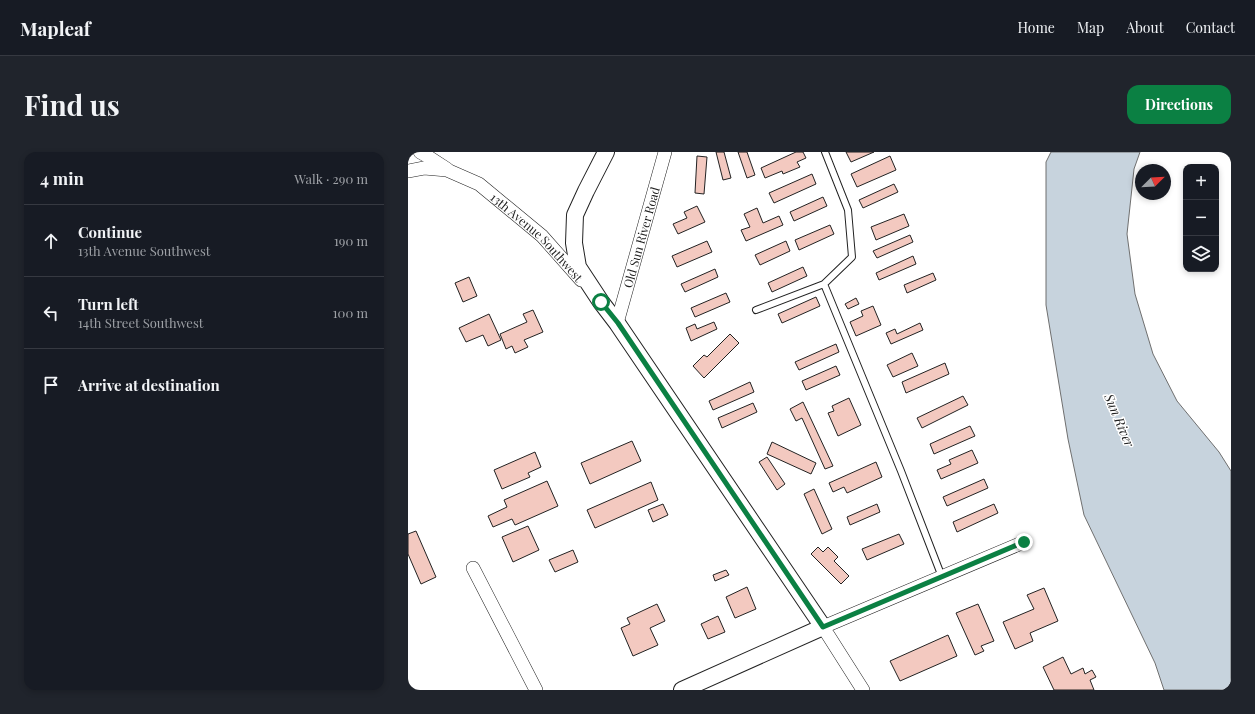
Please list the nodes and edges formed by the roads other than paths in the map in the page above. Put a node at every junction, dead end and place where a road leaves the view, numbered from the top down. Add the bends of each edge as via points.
1 (420, 152) edge
2 (606, 152) edge
3 (665, 152) edge
4 (825, 152) edge
5 (447, 170) junction
6 (408, 171) edge
7 (824, 284) junction
8 (601, 302) junction
9 (756, 310) dead end
10 (618, 323) junction
11 (1024, 542) dead end
12 (473, 568) dead end
13 (942, 577) junction
14 (823, 627) junction
15 (536, 690) edge
16 (682, 690) edge
17 (863, 690) edge

1 - 5 street
2 - 8 street via 575,215 574,243 578,266
3 - 10 street, Old Sun River Road
4 - 7 lane via 848,210 852,257
5 - 6 street via 424,168
5 - 8 street, 13th Avenue Southwest via 479,184 542,236
7 - 9 lane
7 - 13 lane
8 - 10 street, 13th Avenue Southwest
10 - 14 street, 13th Avenue Southwest
11 - 13 street
12 - 15 street
13 - 14 street
14 - 16 street
14 - 17 street, 13th Avenue Southwest

